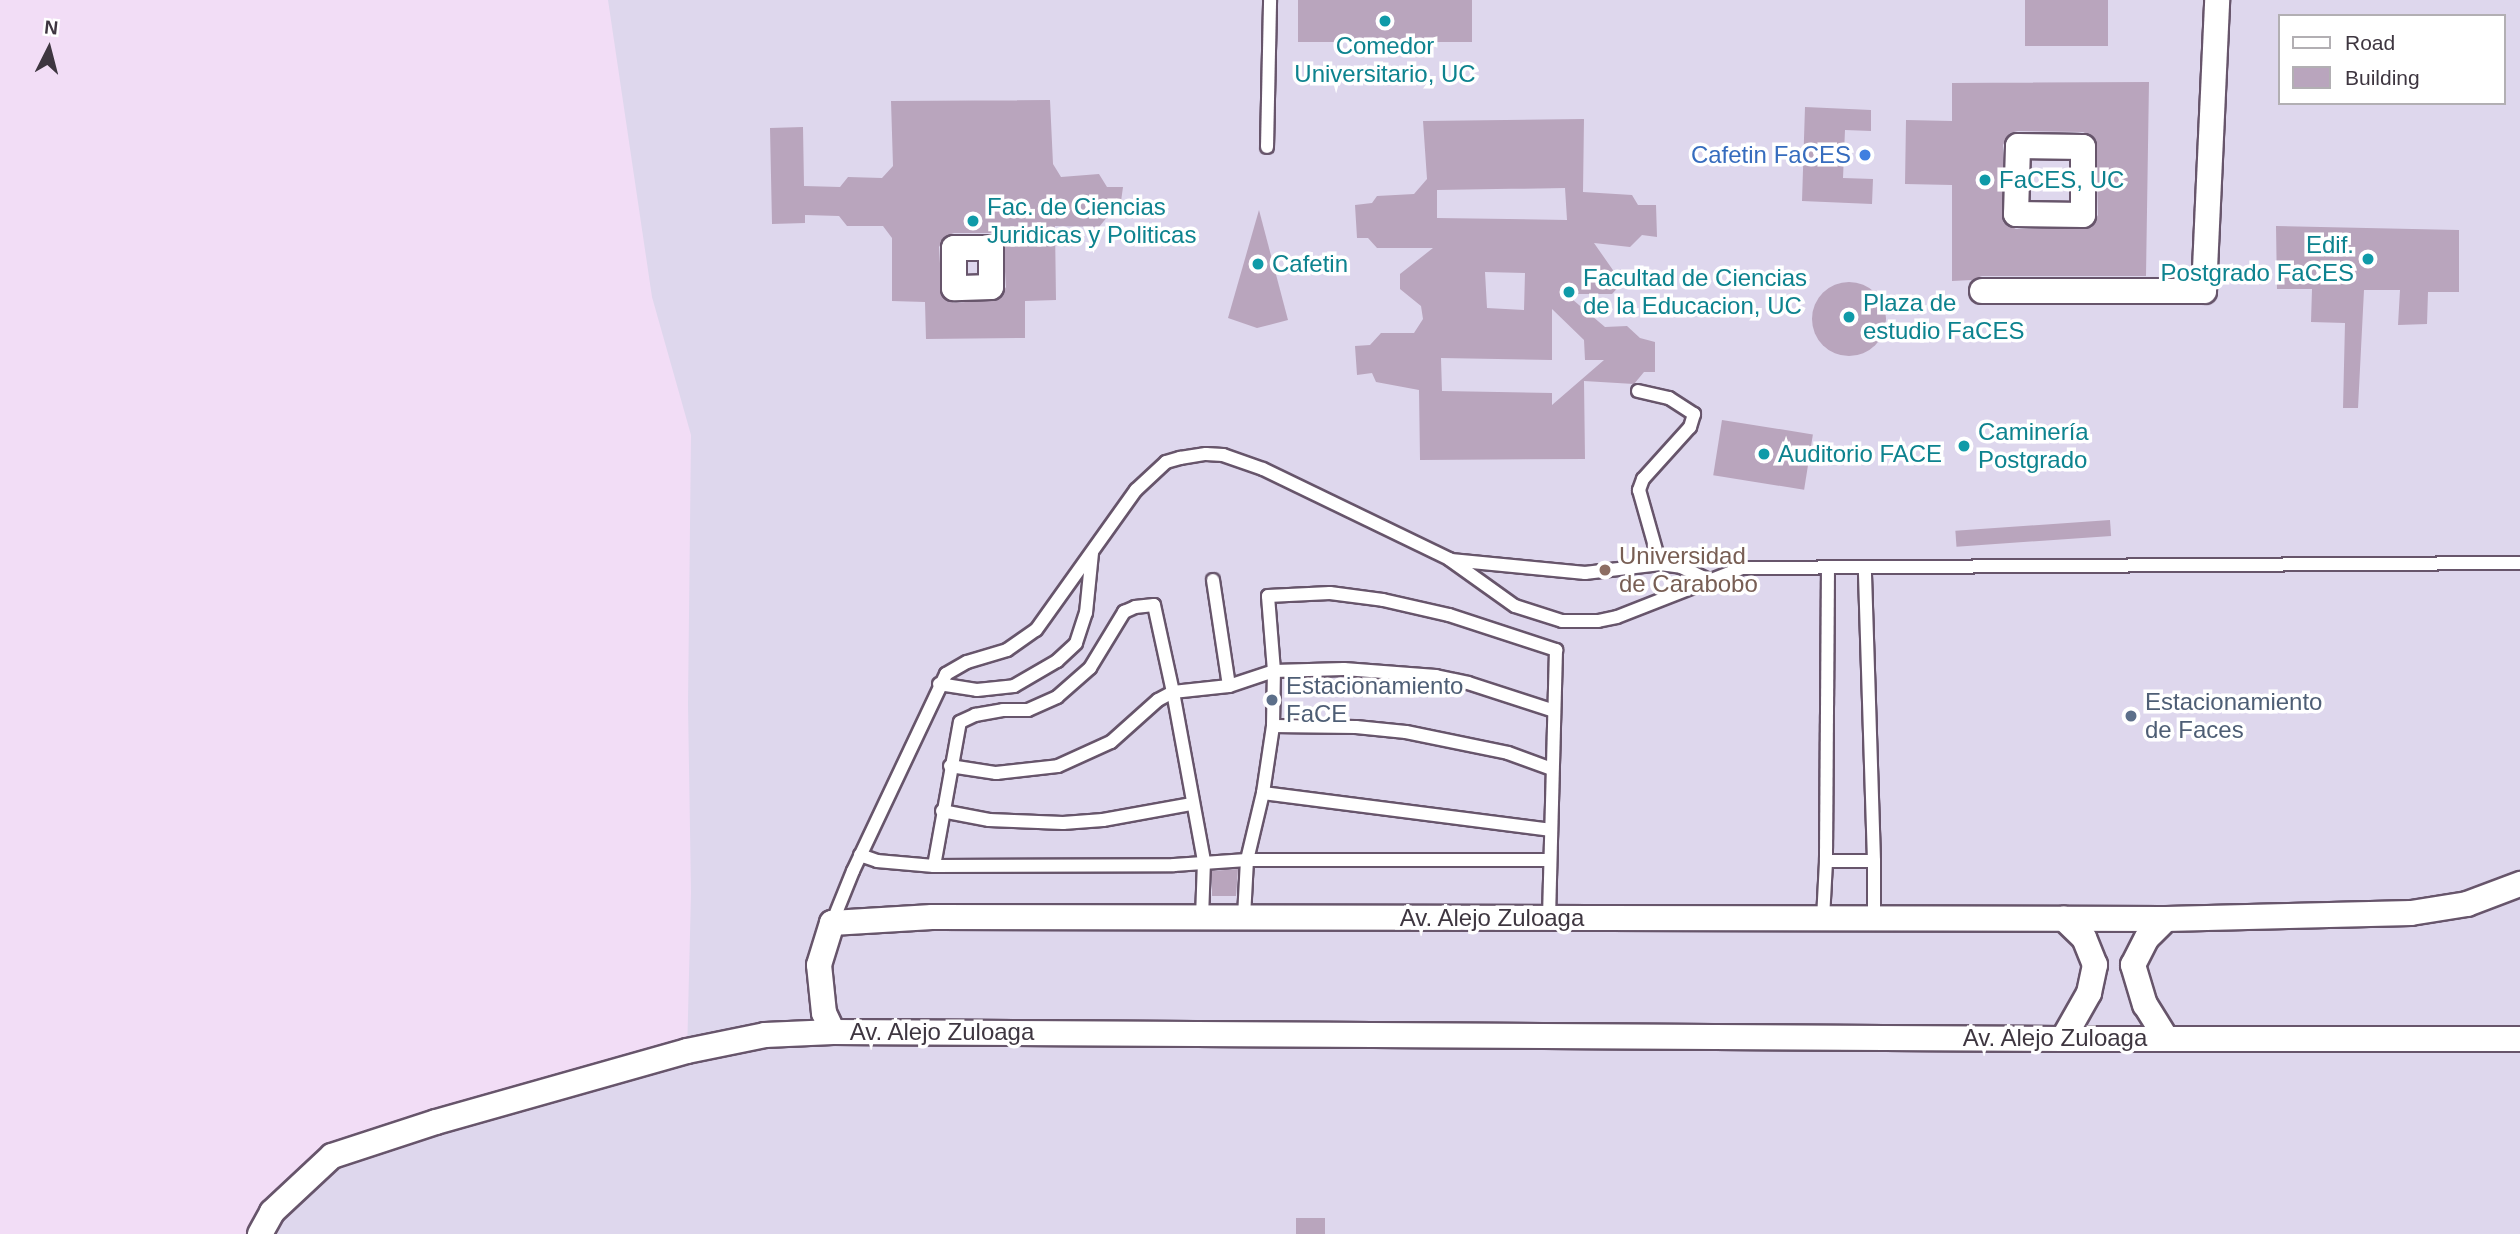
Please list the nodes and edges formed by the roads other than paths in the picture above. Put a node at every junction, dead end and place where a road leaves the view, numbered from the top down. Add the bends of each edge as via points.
1 (1270, 0) edge
2 (2217, 0) edge
3 (2235, 0) edge
4 (2216, 30) junction
5 (1267, 147) dead end
6 (1982, 291) dead end
7 (1638, 391) dead end
8 (1092, 553) junction
9 (1449, 559) junction
10 (2520, 563) edge
11 (1660, 564) junction
12 (1828, 568) junction
13 (1865, 568) junction
14 (1213, 580) dead end
15 (1709, 580) junction
16 (1274, 671) junction
17 (939, 684) junction
18 (1229, 686) junction
19 (1173, 692) junction
20 (1554, 711) junction
21 (1273, 726) junction
22 (950, 766) junction
23 (1552, 769) junction
24 (1263, 793) junction
25 (1191, 804) junction
26 (942, 811) junction
27 (1549, 830) junction
28 (860, 855) junction
29 (1247, 860) junction
30 (1549, 860) junction
31 (1203, 861) junction
32 (1826, 861) junction
33 (1874, 861) junction
34 (934, 866) junction
35 (2520, 884) edge
36 (1202, 917) junction
37 (1244, 917) junction
38 (1549, 918) junction
39 (1823, 919) junction
40 (1874, 919) junction
41 (2064, 919) junction
42 (2166, 919) junction
43 (832, 923) junction
44 (834, 1031) junction
45 (2166, 1038) junction
46 (2063, 1039) junction
47 (2520, 1039) edge
48 (260, 1234) edge

1 - 5 lane
2 - 4 street
3 - 4 street
4 - 6 street via 2204,291
7 - 11 lane via 1670,398 1694,414 1690,427 1643,479 1639,490
8 - 9 lane via 1136,490 1156,470 1166,462 1206,454 1263,469
8 - 17 lane via 1037,630 1007,650 956,666
8 - 17 lane via 1086,613 1076,643 1058,661 1014,685 977,690
9 - 11 lane via 1585,573
9 - 15 lane via 1515,606 1562,621 1617,617
10 - 13 lane
11 - 15 lane via 1681,567
12 - 13 lane
12 - 15 lane via 1742,568
12 - 32 lane
13 - 33 lane
14 - 18 lane
16 - 18 lane
16 - 20 lane via 1344,669 1436,676
16 - 20 lane via 1268,596 1361,596 1450,615 1556,650
16 - 21 lane
17 - 28 lane
18 - 19 lane
19 - 22 lane via 1111,742 1058,766 1018,772
19 - 22 lane via 1154,605 1135,607 1124,612 1090,668 1065,691 1028,710 1003,710 960,722
19 - 25 lane
20 - 23 lane
21 - 23 lane via 1406,732 1508,752
21 - 24 lane
22 - 26 lane
23 - 27 lane
24 - 27 lane
24 - 29 lane
25 - 26 lane via 1103,821 1063,823 989,820
25 - 31 lane
26 - 34 lane
27 - 30 lane
28 - 34 lane
28 - 43 lane
29 - 30 lane
29 - 31 lane
29 - 37 lane
30 - 38 lane
31 - 34 lane
31 - 36 lane
32 - 33 lane
32 - 39 lane
33 - 40 lane
35 - 42 street, Av. Alejo Zuloaga via 2467,904 2411,913
36 - 37 street, Av. Alejo Zuloaga
36 - 43 street, Av. Alejo Zuloaga via 932,917
37 - 38 street, Av. Alejo Zuloaga
38 - 39 street, Av. Alejo Zuloaga
39 - 40 street, Av. Alejo Zuloaga
40 - 41 street, Av. Alejo Zuloaga
41 - 42 street, Av. Alejo Zuloaga
41 - 46 street via 2084,938 2095,965 2090,993
42 - 45 street via 2147,938 2133,965 2145,1005
43 - 44 street, Av. Alejo Zuloaga via 819,965 824,1013
44 - 46 street, Av. Alejo Zuloaga
44 - 48 street via 765,1035 687,1051 332,1156 272,1212
45 - 46 street, Av. Alejo Zuloaga
45 - 47 street, Av. Alejo Zuloaga

